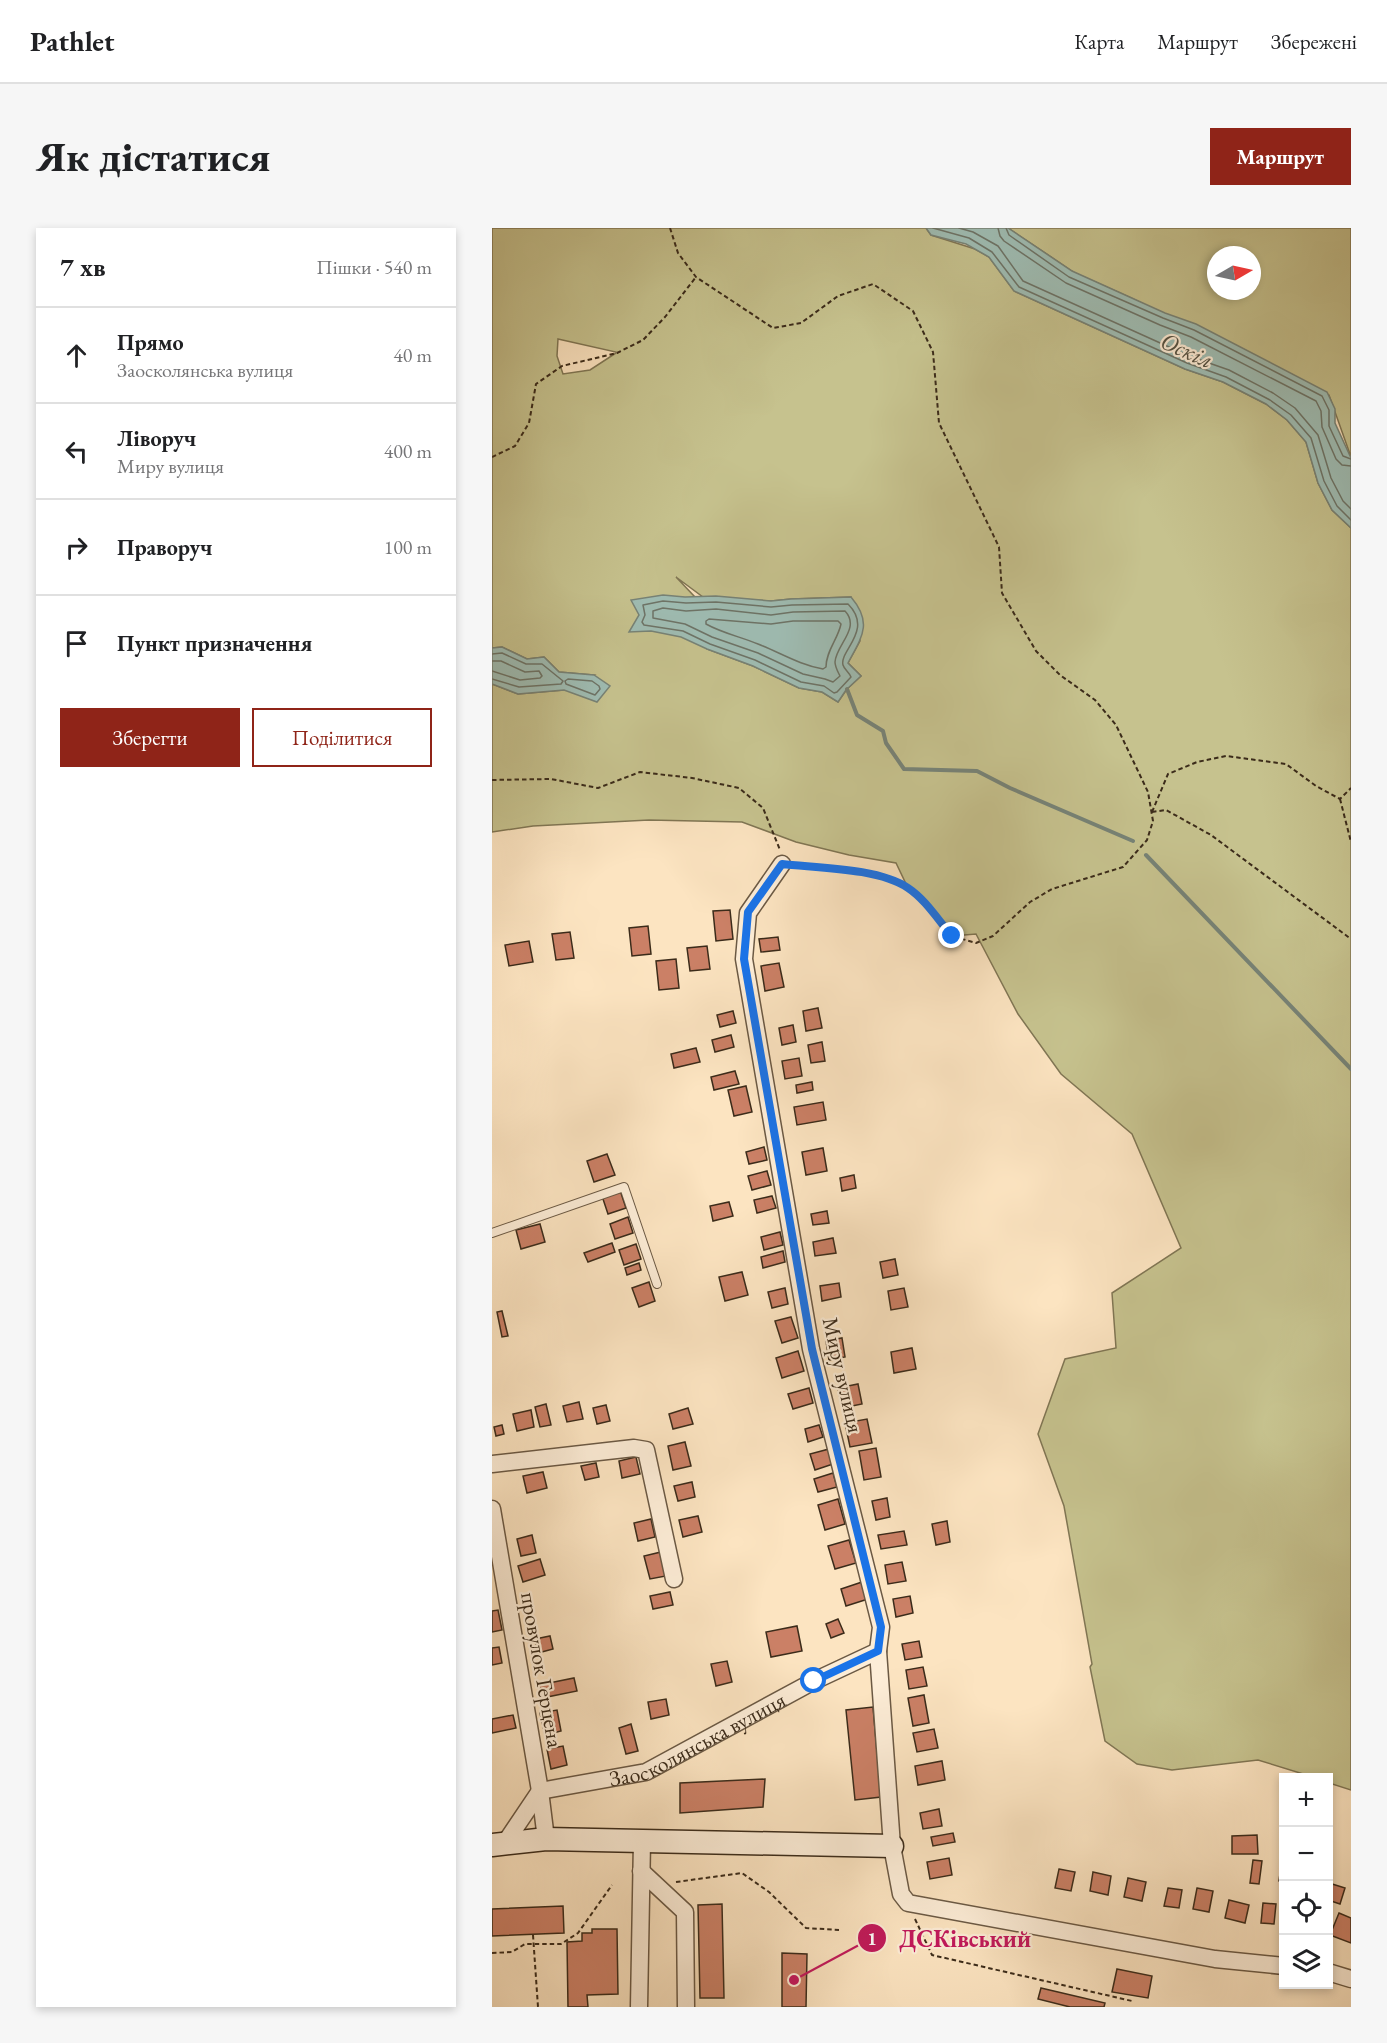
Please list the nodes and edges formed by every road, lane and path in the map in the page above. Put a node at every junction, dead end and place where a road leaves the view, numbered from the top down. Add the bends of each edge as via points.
1 (670, 228) edge
2 (696, 277) junction
3 (492, 457) edge
4 (492, 780) edge
5 (1351, 788) edge
6 (1340, 799) junction
7 (1152, 812) junction
8 (1351, 842) edge
9 (782, 864) junction
10 (1351, 939) edge
11 (492, 1233) edge
12 (657, 1284) dead end
13 (492, 1464) edge
14 (492, 1509) edge
15 (674, 1579) dead end
16 (878, 1651) junction
17 (540, 1791) junction
18 (546, 1839) junction
19 (642, 1841) junction
20 (499, 1844) edge
21 (892, 1846) junction
22 (641, 1871) junction
23 (667, 1879) dead end
24 (612, 1885) dead end
25 (908, 1903) junction
26 (839, 1930) dead end
27 (533, 1935) dead end
28 (534, 1944) junction
29 (492, 1953) edge
30 (1279, 1965) edge
31 (1333, 1973) edge
32 (1351, 1979) edge
33 (1132, 2001) dead end
34 (538, 2007) edge
35 (639, 2007) edge
36 (686, 2007) edge

1 - 2 path via 678,253
2 - 3 path via 644,340 617,353 562,366 536,384 529,423 514,446
2 - 7 path via 773,328 801,323 838,296 873,284 913,311 933,352 939,423 999,547 1002,593 1036,651 1060,675 1095,700 1116,724 1148,792
4 - 9 path via 551,779 598,788 640,772 739,788 763,808
5 - 6 path
6 - 7 path via 1286,764 1226,756 1168,774
6 - 8 path
7 - 9 path via 1147,840 1123,867 1052,889 1030,902 993,936 976,943 952,936 908,888 872,873
7 - 10 path via 1166,810 1211,835
9 - 16 street, Миру вулиця via 748,912 744,959 812,1349 881,1627
11 - 12 lane via 624,1186
13 - 15 street via 634,1448 646,1450
14 - 17 street, провулок Герцена
16 - 17 street, Заосколянська вулиця via 646,1772
16 - 21 street, Миру вулиця
17 - 18 street, провулок Герцена
17 - 20 street
18 - 19 street
18 - 20 street
19 - 21 street
19 - 22 street
21 - 25 street, Миру вулиця via 901,1894
22 - 35 street
22 - 36 street via 685,1912
23 - 26 path via 676,1882 742,1873 769,1892 806,1928
24 - 28 path via 578,1933 561,1944
25 - 30 street via 1215,1959
25 - 33 path via 932,1955
27 - 28 path
28 - 29 path via 525,1944 512,1952
28 - 34 path
31 - 32 street

